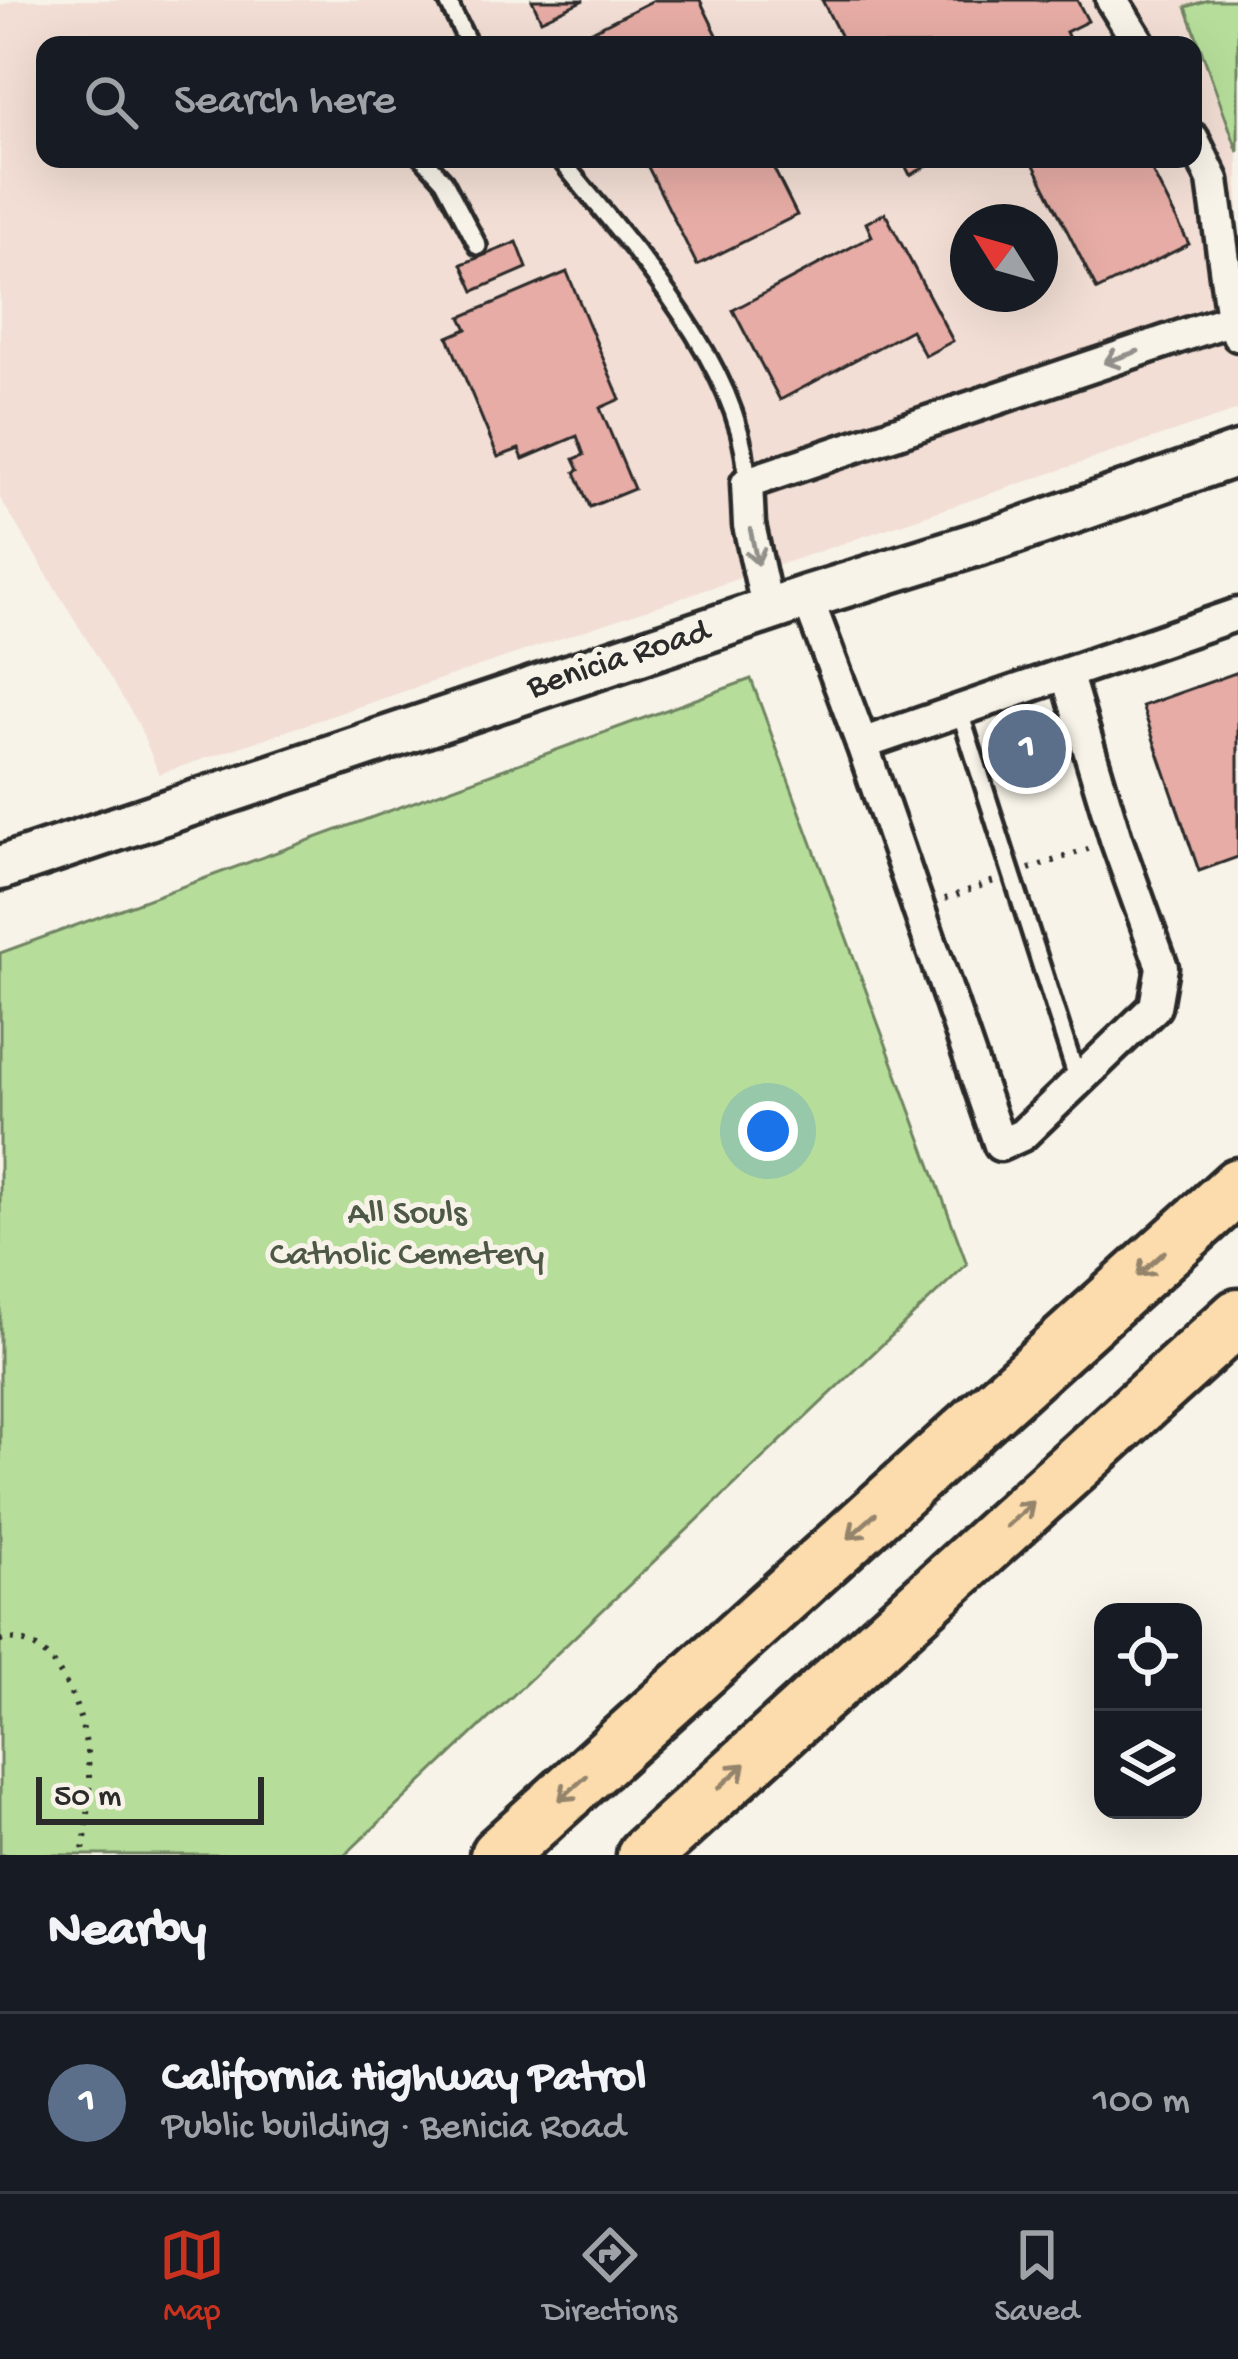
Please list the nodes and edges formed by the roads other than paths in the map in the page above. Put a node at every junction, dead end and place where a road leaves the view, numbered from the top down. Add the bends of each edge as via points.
1 (447, 0) edge
2 (1112, 0) edge
3 (465, 36) edge
4 (1134, 36) edge
5 (1202, 157) edge
6 (432, 168) edge
7 (567, 168) edge
8 (1230, 227) edge
9 (478, 246) dead end
10 (1236, 324) edge
11 (1238, 454) edge
12 (747, 483) junction
13 (787, 604) junction
14 (1238, 614) edge
15 (1067, 676) junction
16 (960, 712) junction
17 (862, 744) junction
18 (0, 868) edge
19 (1078, 1081) junction
20 (1238, 1186) edge
21 (1238, 1317) edge
22 (498, 1855) edge
23 (645, 1855) edge

1 - 3 lane
2 - 4 street
5 - 8 street
6 - 9 lane
7 - 12 lane via 653,274 724,383 746,449
8 - 10 street
10 -> 12 street
11 - 13 main road, Benicia Road
12 -> 13 street via 749,524
13 - 17 street
13 - 18 main road, Benicia Road
14 - 15 street
15 - 16 street
15 - 19 street via 1162,968 1155,1007
16 - 17 street
16 - 19 lane
17 - 19 street via 1000,1145 1022,1135
20 -> 22 highway
23 -> 21 highway

